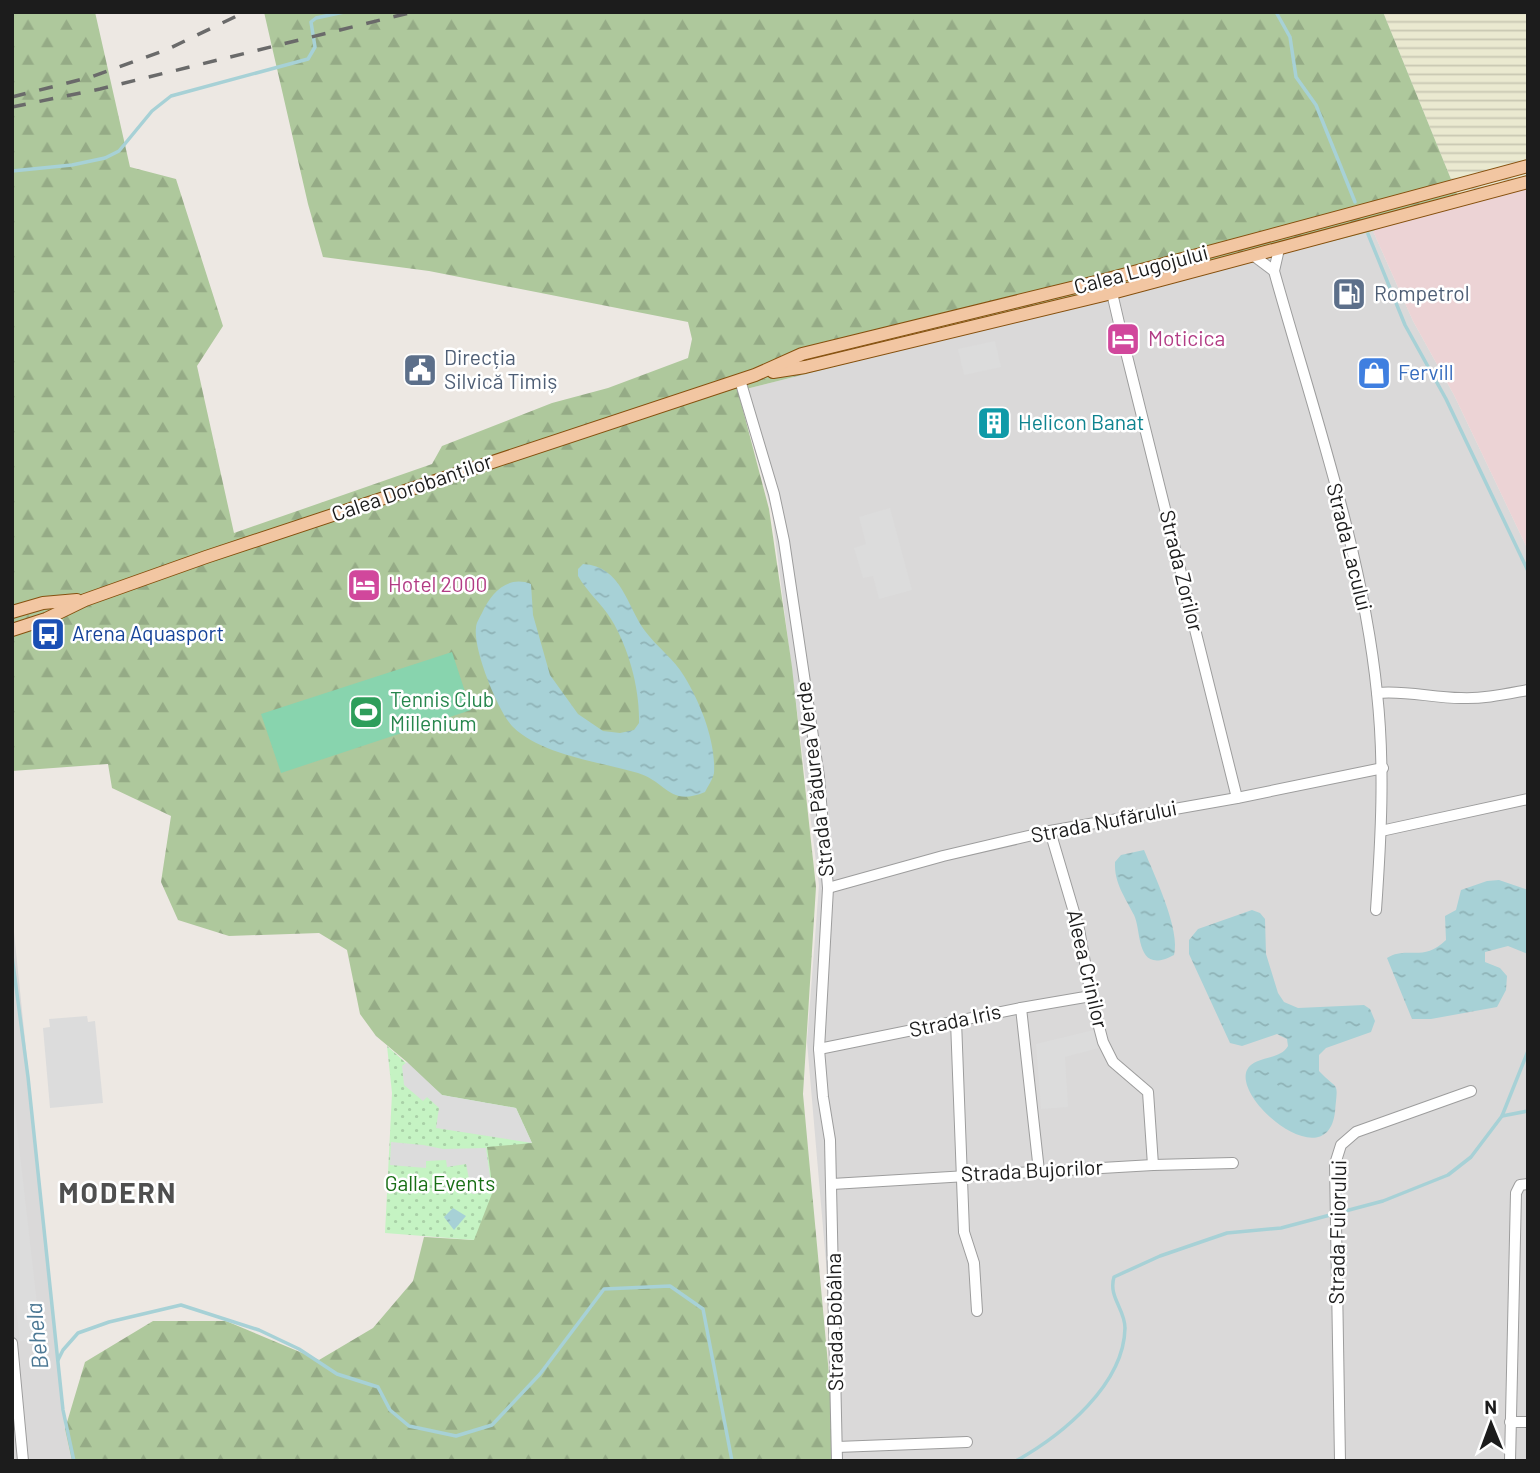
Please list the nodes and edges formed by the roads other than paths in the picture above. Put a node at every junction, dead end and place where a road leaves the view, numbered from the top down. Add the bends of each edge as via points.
1 (1528, 166) edge
2 (1528, 182) edge
3 (1279, 249) junction
4 (1254, 256) junction
5 (1273, 271) junction
6 (1112, 293) junction
7 (755, 375) junction
8 (740, 380) junction
9 (85, 600) junction
10 (12, 612) edge
11 (12, 630) edge
12 (1528, 690) edge
13 (1377, 693) junction
14 (1383, 768) junction
15 (1237, 798) junction
16 (1528, 799) edge
17 (1050, 831) junction
18 (1381, 831) junction
19 (828, 888) junction
20 (1376, 910) dead end
21 (1091, 996) junction
22 (1021, 1007) junction
23 (956, 1021) junction
24 (819, 1049) junction
25 (1471, 1091) dead end
26 (1233, 1163) dead end
27 (1153, 1165) junction
28 (1039, 1171) junction
29 (962, 1175) junction
30 (832, 1184) junction
31 (1524, 1185) edge
32 (977, 1311) dead end
33 (12, 1343) edge
34 (14, 1387) edge
35 (1510, 1422) junction
36 (1528, 1422) edge
37 (967, 1442) dead end
38 (837, 1447) junction
39 (23, 1461) edge
40 (837, 1461) edge
41 (1340, 1461) edge
42 (1510, 1461) edge

1 - 7 main road, Calea Lugojului via 1108,279 802,354
2 - 3 main road, Calea Lugojului
3 - 4 main road, Calea Lugojului
3 - 5 street
4 - 5 street
4 - 6 main road, Calea Lugojului
5 - 13 street, Strada Lacului via 1352,550
6 - 7 main road, Calea Lugojului
6 - 15 street, Strada Zorilor
7 - 8 main road, Calea Lugojului
8 - 9 main road, Calea Dorobanților
8 - 19 street, Strada Pădurea Verde via 789,565 819,777
9 - 10 main road, Calea Dorobanților via 43,603
9 - 11 main road, Calea Dorobanților
12 - 13 street via 1460,698
13 - 14 street, Strada Lacului
14 - 15 street, Strada Nufărului
14 - 18 street, Strada Lacului
15 - 17 street, Strada Nufărului
16 - 18 street
17 - 19 street, Strada Nufărului
17 - 21 street, Aleea Crinilor via 1079,929
18 - 20 street, Strada Lacului
19 - 24 street, Strada Pădurea Verde
21 - 22 street, Strada Iris
21 - 27 street, Aleea Crinilor via 1111,1059 1148,1092
22 - 23 street, Strada Iris
22 - 28 street
23 - 24 street, Strada Iris
23 - 29 street
24 - 30 street, Strada Pădurea Verde
25 - 41 street, Strada Fuiorului via 1349,1136 1335,1160
26 - 27 street, Strada Bujorilor
27 - 28 street, Strada Bujorilor
28 - 29 street, Strada Bujorilor
29 - 30 street, Strada Bujorilor
29 - 32 street via 964,1232 974,1263
30 - 38 street, Strada Bobâlna
31 - 35 street via 1516,1193
33 - 34 street
34 - 39 street
35 - 36 street
35 - 42 street
37 - 38 street
38 - 40 street, Strada Bobâlna

